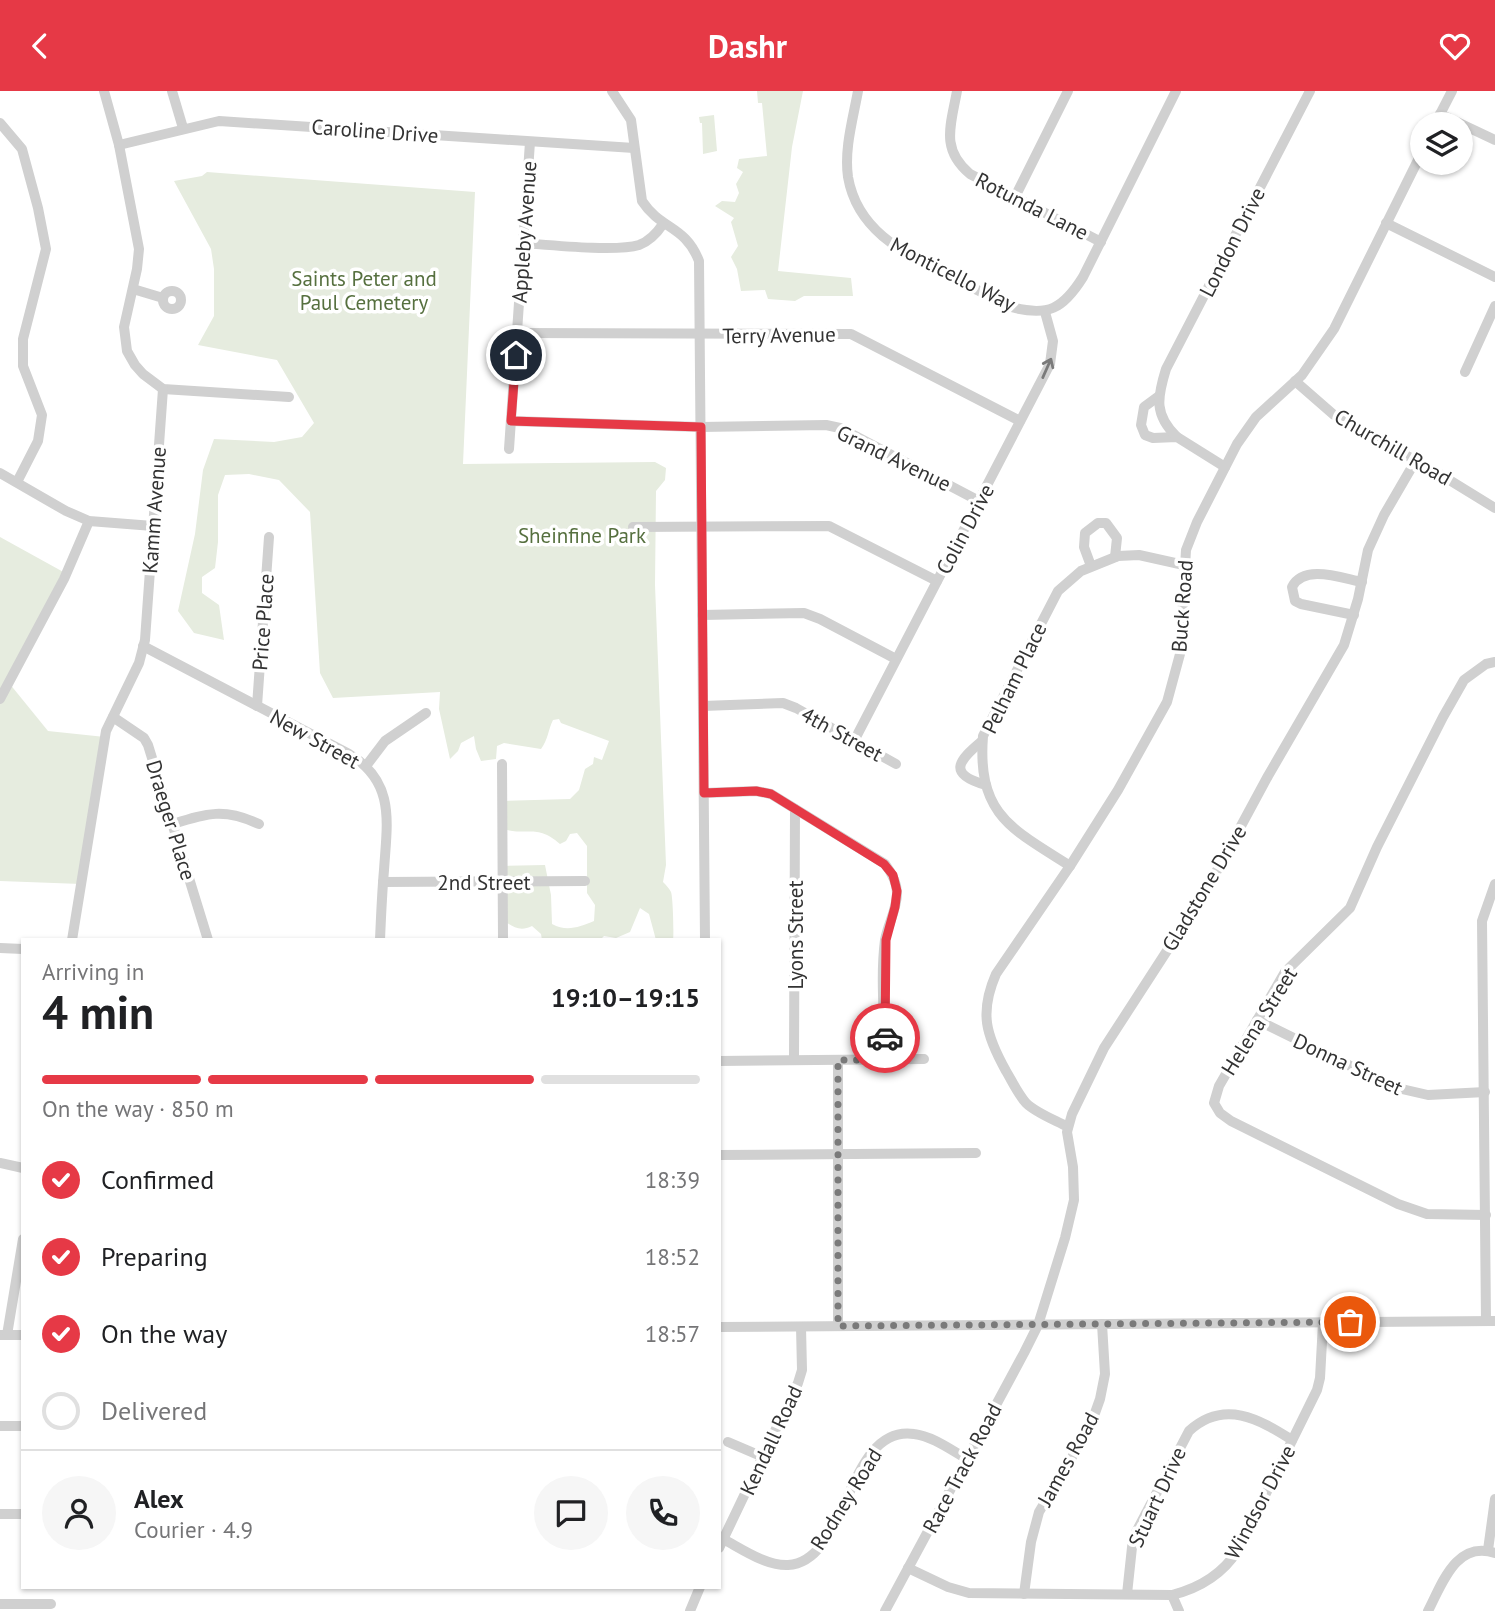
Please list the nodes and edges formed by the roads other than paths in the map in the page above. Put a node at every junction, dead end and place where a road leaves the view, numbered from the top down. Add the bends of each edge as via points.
1 (104, 91) edge
2 (172, 91) edge
3 (612, 91) edge
4 (858, 91) edge
5 (957, 91) edge
6 (1068, 91) edge
7 (1176, 91) edge
8 (1310, 91) edge
9 (1452, 91) edge
10 (1442, 112) edge
11 (0, 123) edge
12 (183, 128) junction
13 (1473, 132) edge
14 (1495, 140) edge
15 (530, 142) junction
16 (119, 145) junction
17 (634, 148) junction
18 (1410, 175) edge
19 (1015, 197) junction
20 (1386, 223) junction
21 (663, 224) junction
22 (1101, 242) junction
23 (523, 243) junction
24 (1495, 277) edge
25 (133, 289) junction
26 (163, 298) dead end
27 (1495, 306) edge
28 (1045, 312) junction
29 (517, 334) junction
30 (701, 335) junction
31 (1465, 372) dead end
32 (1295, 381) junction
33 (163, 389) junction
34 (1160, 396) junction
35 (289, 397) dead end
36 (511, 421) junction
37 (1020, 421) junction
38 (701, 427) junction
39 (1177, 437) junction
40 (509, 449) dead end
41 (1416, 460) junction
42 (1225, 467) junction
43 (0, 473) edge
44 (17, 482) junction
45 (979, 501) junction
46 (1495, 508) edge
47 (89, 521) junction
48 (153, 526) junction
49 (633, 527) dead end
50 (701, 527) junction
51 (269, 537) dead end
52 (1115, 557) junction
53 (1184, 565) junction
54 (1091, 566) junction
55 (937, 581) junction
56 (1362, 582) junction
57 (702, 615) junction
58 (1353, 615) junction
59 (144, 646) junction
60 (896, 659) junction
61 (1495, 662) edge
62 (0, 699) edge
63 (257, 706) junction
64 (703, 706) junction
65 (426, 713) dead end
66 (113, 717) junction
67 (854, 741) junction
68 (982, 741) junction
69 (502, 764) dead end
70 (897, 764) dead end
71 (366, 766) junction
72 (986, 785) junction
73 (704, 793) junction
74 (795, 809) junction
75 (173, 824) junction
76 (260, 824) dead end
77 (1070, 866) junction
78 (585, 881) dead end
79 (383, 882) junction
80 (502, 882) junction
81 (1495, 884) edge
82 (1490, 917) edge
83 (72, 938) edge
84 (207, 938) edge
85 (380, 938) edge
86 (503, 938) edge
87 (705, 938) edge
88 (0, 948) edge
89 (21, 949) edge
90 (1257, 1020) junction
91 (924, 1059) dead end
92 (794, 1060) junction
93 (838, 1060) junction
94 (885, 1060) junction
95 (721, 1061) edge
96 (1485, 1093) junction
97 (1068, 1127) junction
98 (975, 1153) dead end
99 (838, 1154) junction
100 (721, 1155) edge
101 (0, 1163) edge
102 (21, 1168) edge
103 (1486, 1215) junction
104 (21, 1249) edge
105 (1490, 1321) edge
106 (1323, 1323) junction
107 (1102, 1324) junction
108 (1038, 1325) junction
109 (838, 1326) junction
110 (721, 1327) edge
111 (801, 1327) junction
112 (4, 1335) edge
113 (0, 1426) edge
114 (21, 1426) edge
115 (1292, 1440) junction
116 (728, 1441) dead end
117 (763, 1457) junction
118 (967, 1459) junction
119 (1495, 1499) edge
120 (0, 1514) edge
121 (21, 1514) edge
122 (721, 1544) edge
123 (1491, 1552) edge
124 (908, 1568) junction
125 (699, 1589) edge
126 (1024, 1594) junction
127 (1128, 1594) junction
128 (1172, 1595) junction
129 (0, 1604) edge
130 (51, 1604) dead end
131 (690, 1611) edge
132 (885, 1611) edge
133 (1179, 1611) edge
134 (1428, 1611) edge

1 - 16 street
2 - 12 street
3 - 17 street via 631,120
4 - 28 street, Monticello Way via 848,176 871,226 898,250 1010,307
5 - 19 street, Rotunda Lane via 949,138 952,154 970,174
6 - 19 street
7 - 22 street, Monticello Way
8 - 34 street, London Drive via 1166,369
9 - 10 street
11 - 44 street via 22,149 46,249 23,339 23,366 42,415 37,441
12 - 15 street, Caroline Drive via 219,121
12 - 16 street, Caroline Drive
13 - 14 street
15 - 17 street, Caroline Drive
15 - 23 street, Appleby Avenue
16 - 25 street via 139,249
17 - 21 street via 642,201
18 - 20 street, Buck Road
19 - 22 street, Rotunda Lane
20 - 24 street
20 - 32 street, Buck Road via 1334,330
21 - 23 street via 650,239 621,248
21 - 30 street via 688,240 699,261
22 - 28 street, Monticello Way via 1074,292
23 - 29 street, Appleby Avenue
25 - 26 street
25 - 33 street via 124,327 127,351 143,374
27 - 31 street
37 -> 28 street, Colin Drive via 1052,354
29 - 30 street, Terry Avenue
29 - 36 street, Appleby Avenue
30 - 37 street, Terry Avenue via 852,334
30 - 38 street
32 - 41 street, Churchill Road via 1334,415
32 - 42 street, Buck Road via 1256,417
33 - 35 street
33 - 48 street, Kamm Avenue
34 - 39 street, London Drive via 1165,425
34 - 39 street, London Drive via 1144,407 1141,425 1145,435
36 - 38 street, Grand Avenue
36 - 40 street, Appleby Avenue
37 - 45 street, Colin Drive
38 - 45 street, Grand Avenue via 840,428
38 - 50 street
39 - 42 street, London Drive
41 - 46 street, Churchill Road
41 - 56 street, Gladstone Drive via 1373,538
42 - 53 street, Buck Road via 1196,521
43 - 44 street
44 - 47 street
45 - 55 street, Colin Drive
47 - 48 street
47 - 62 street via 64,579
48 - 59 street, Kamm Avenue
49 - 50 street
50 - 55 street via 829,526
50 - 57 street
51 - 63 street, Price Place
52 - 53 street, Pelham Place via 1139,555
52 - 54 street, Pelham Place
52 - 54 street via 1117,538 1106,523 1098,523 1085,533
53 - 77 street, Buck Road via 1180,654 1167,702
54 - 68 street, Pelham Place via 1058,591
55 - 60 street, Colin Drive
56 - 58 street, Gladstone Drive
56 - 58 street via 1308,574 1296,579 1292,587 1292,595 1301,604
57 - 60 street via 804,613
57 - 64 street
58 - 97 street, Gladstone Drive via 1344,645 1208,889 1104,1048
59 - 63 street, New Street
59 - 66 street, Kamm Avenue
60 - 67 street, Colin Drive
61 - 90 street, Helena Street via 1464,680 1350,908 1285,972
63 - 71 street, New Street
64 - 67 street, 4th Street via 783,703
64 - 73 street
65 - 71 street via 385,741
66 - 75 street, Draeger Place via 148,745
66 - 83 street, Kamm Avenue via 106,731
67 - 70 street, 4th Street
68 - 72 street, Pelham Place
68 - 72 street via 964,757 960,769 969,780
69 - 80 street
71 - 79 street, New Street via 386,807
72 - 77 street, Pelham Place via 995,808 1012,829
73 - 74 street via 756,791 771,794
73 - 87 street
74 - 92 street, Lyons Street
74 - 94 street via 884,864 893,875 897,891 884,958
75 - 76 street via 208,813 229,813
75 - 84 street, Draeger Place
77 - 97 street, Buck Road via 996,974 986,1003 992,1046 1016,1089 1027,1105
78 - 80 street, 2nd Street
79 - 80 street, 2nd Street
79 - 85 street, New Street
80 - 86 street
81 - 82 street
82 - 96 street via 1482,921
88 - 89 street
90 - 96 street, Donna Street via 1393,1087 1428,1095
90 - 103 street, Helena Street via 1219,1086 1214,1103 1220,1113 1398,1204 1427,1214
91 - 94 street
92 - 93 street
92 - 95 street
93 - 94 street
93 - 99 street
96 - 103 street
97 - 108 street, Gladstone Drive via 1074,1200
98 - 99 street
99 - 100 street
99 - 109 street
101 - 102 street
103 - 105 street
104 - 112 street
105 - 106 street
106 - 107 street
106 - 115 street, Windsor Drive via 1317,1390
107 - 108 street
107 - 126 street, James Road via 1105,1374 1100,1399 1090,1427 1040,1512
108 - 109 street
108 - 118 street, Race Track Road
109 - 111 street
110 - 111 street
111 - 117 street, Kendall Road via 802,1370
113 - 114 street
115 - 127 street, Stuart Drive via 1264,1422 1231,1414 1198,1422 1133,1538
115 - 128 street, Windsor Drive via 1229,1563 1200,1586
116 - 117 street
117 - 122 street, Kendall Road
118 - 122 street, Rodney Road via 920,1435 903,1433 886,1439 869,1457 813,1555 798,1563 779,1564
118 - 124 street, Race Track Road
119 - 123 street
120 - 121 street
123 - 134 street via 1468,1554 1455,1562
124 - 126 street, Windsor Drive via 969,1593
124 - 132 street, Race Track Road
125 - 131 street
126 - 127 street, Windsor Drive
127 - 128 street, Windsor Drive
128 - 133 street
129 - 130 street

